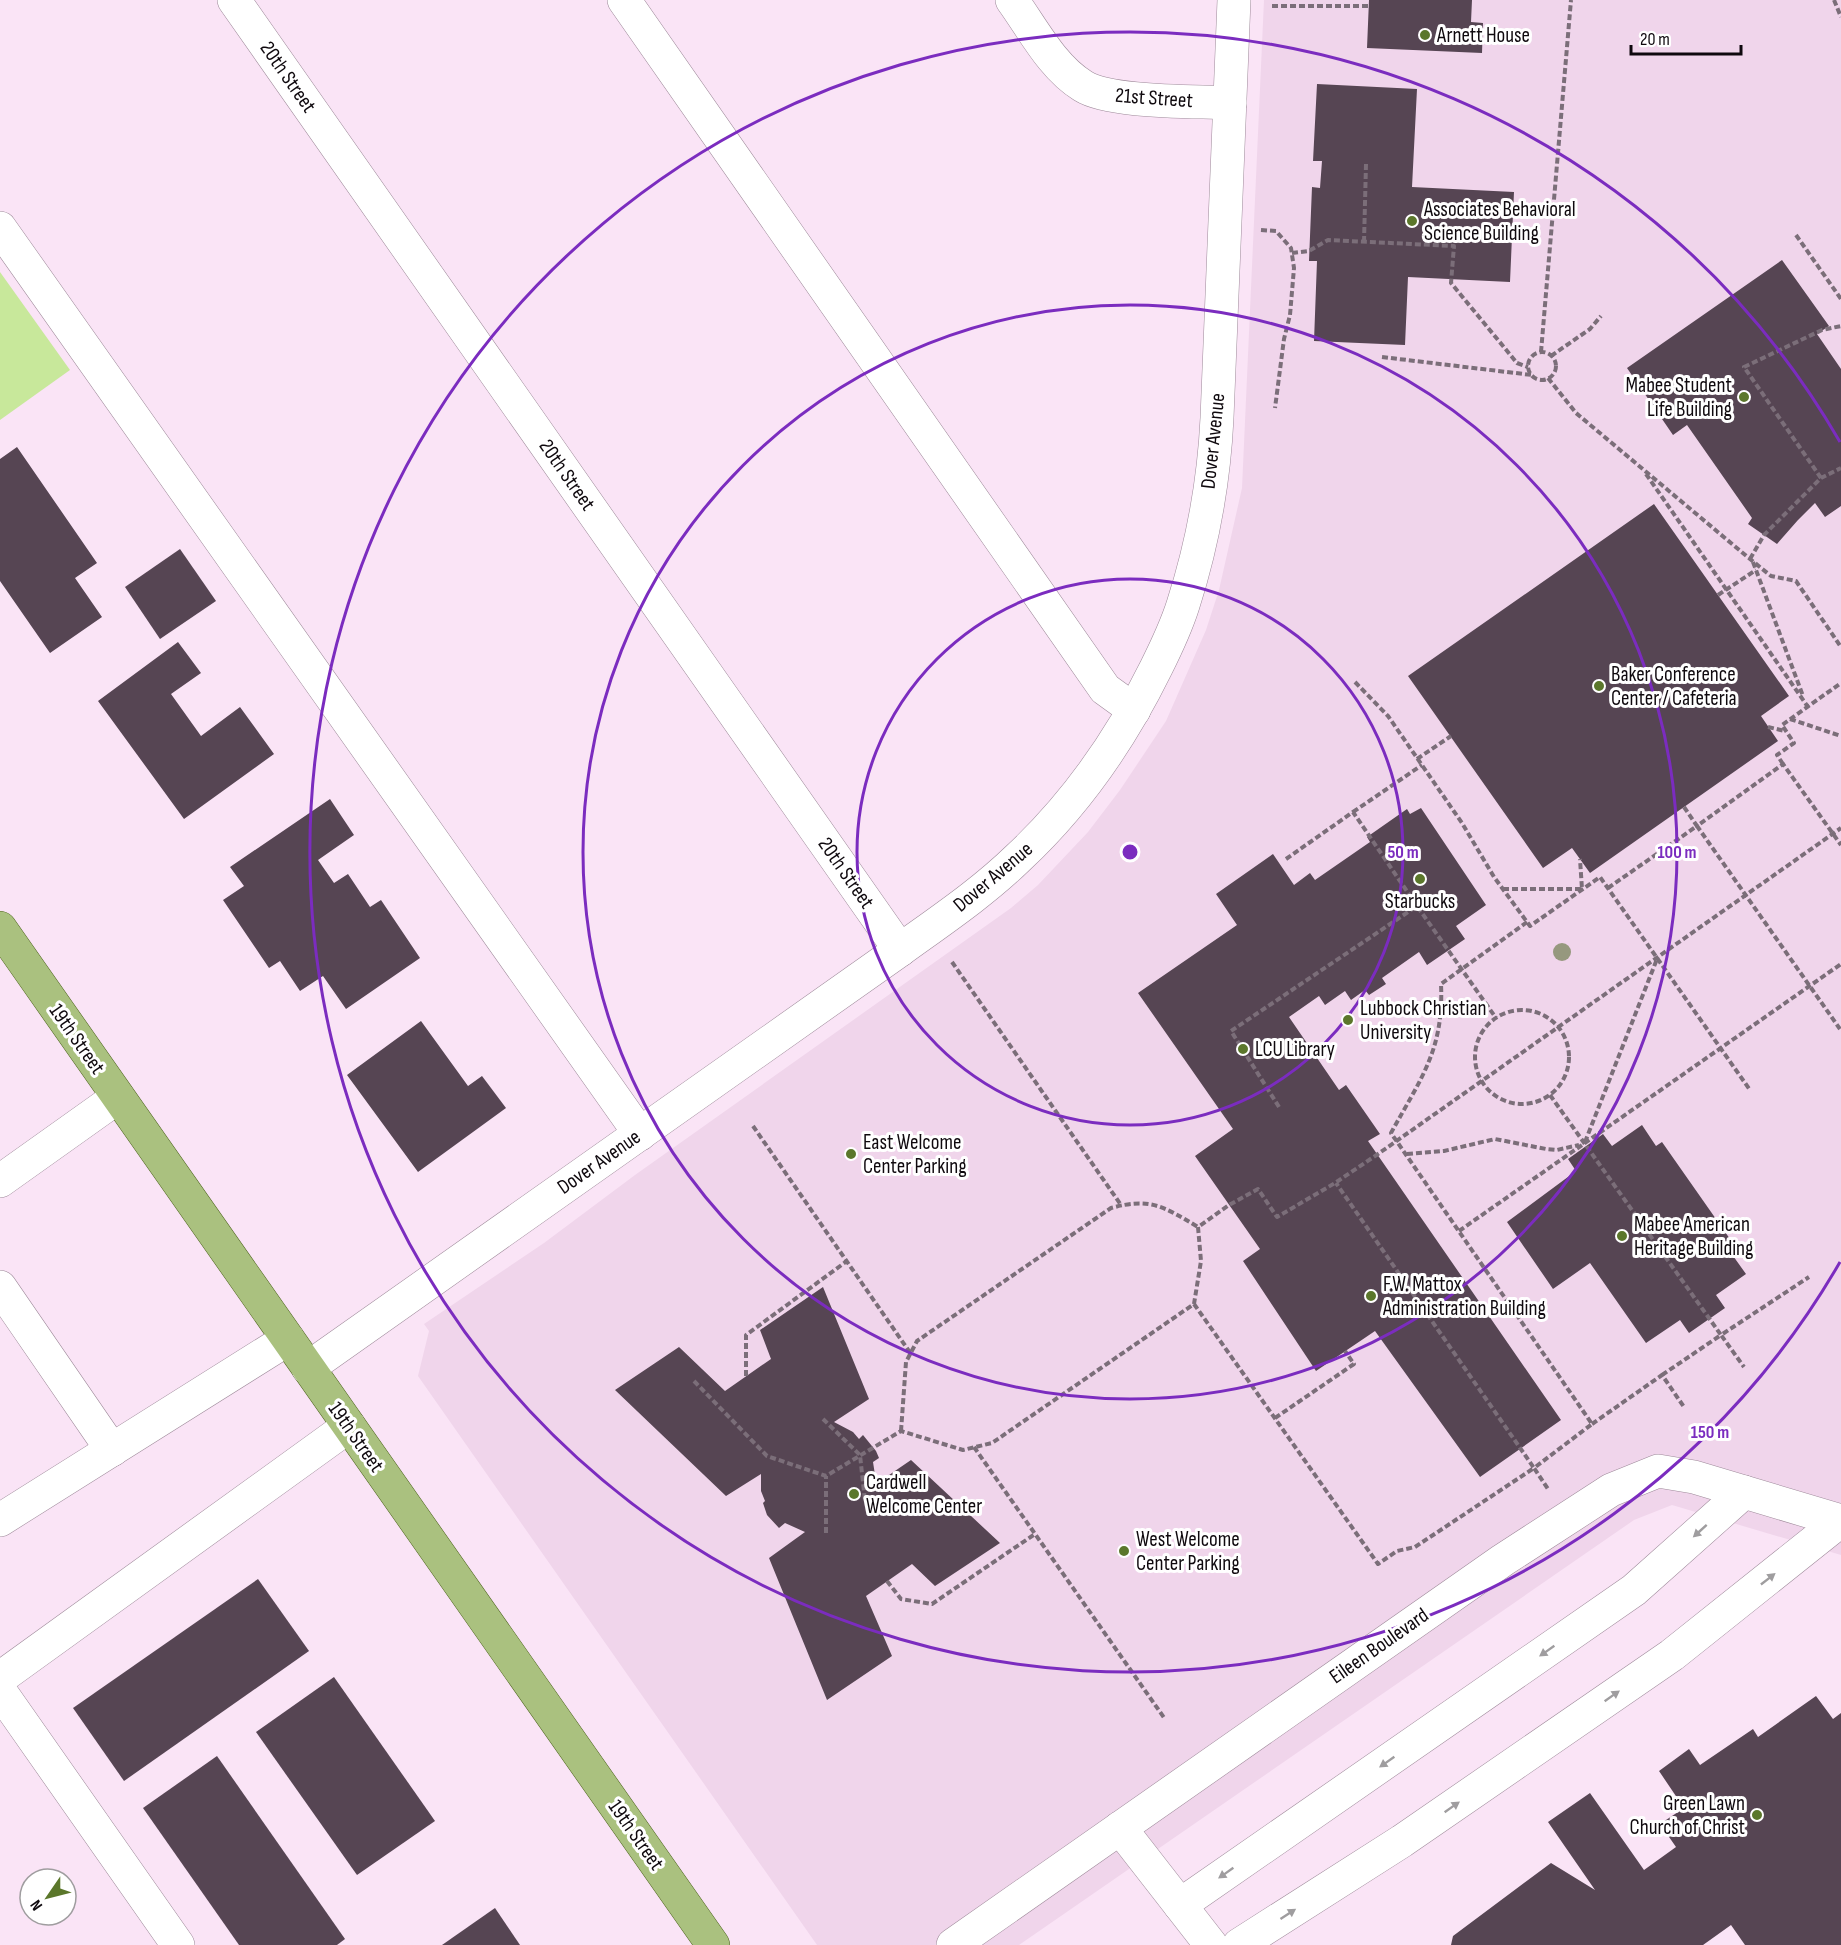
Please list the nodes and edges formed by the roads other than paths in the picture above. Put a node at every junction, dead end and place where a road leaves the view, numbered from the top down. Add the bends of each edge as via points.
1 (234, 0) edge
2 (624, 0) edge
3 (1012, 0) edge
4 (1234, 0) edge
5 (1230, 103) junction
6 (0, 228) edge
7 (1134, 710) junction
8 (0, 928) edge
9 (900, 950) junction
10 (118, 1097) junction
11 (640, 1134) junction
12 (0, 1181) edge
13 (0, 1287) edge
14 (288, 1339) junction
15 (308, 1368) junction
16 (349, 1426) junction
17 (112, 1450) junction
18 (1743, 1492) junction
19 (0, 1520) edge
20 (1841, 1521) edge
21 (0, 1678) edge
22 (0, 1691) edge
23 (1120, 1828) junction
24 (1180, 1905) junction
25 (178, 1945) edge
26 (713, 1945) edge
27 (953, 1945) edge
28 (1211, 1945) edge
29 (1239, 1945) edge

1 - 9 street, 20th Street
2 - 7 street via 1105,689
3 - 5 street, 21st Street via 1053,57 1083,86 1115,97
4 - 5 street, Dover Avenue
5 - 7 street, Dover Avenue via 1217,425 1211,482 1183,606
6 - 11 street
7 - 9 street, Dover Avenue via 1081,790 1056,820 987,886
8 - 10 main road, 19th Street
9 - 11 street, Dover Avenue
10 - 12 street
10 - 14 main road, 19th Street
11 - 15 street, Dover Avenue
13 - 17 street
14 - 15 main road, 19th Street
14 - 17 street
15 - 16 main road, 19th Street
16 - 21 street
16 - 26 main road, 19th Street
17 - 19 street
18 - 20 street, Eileen Boulevard
18 - 23 street, Eileen Boulevard via 1658,1471 1611,1490 1503,1560
18 -> 24 street via 1634,1590
29 -> 20 street via 1402,1841 1672,1654
22 - 25 street
23 - 24 street
23 - 27 street, Eileen Boulevard
24 - 28 street

